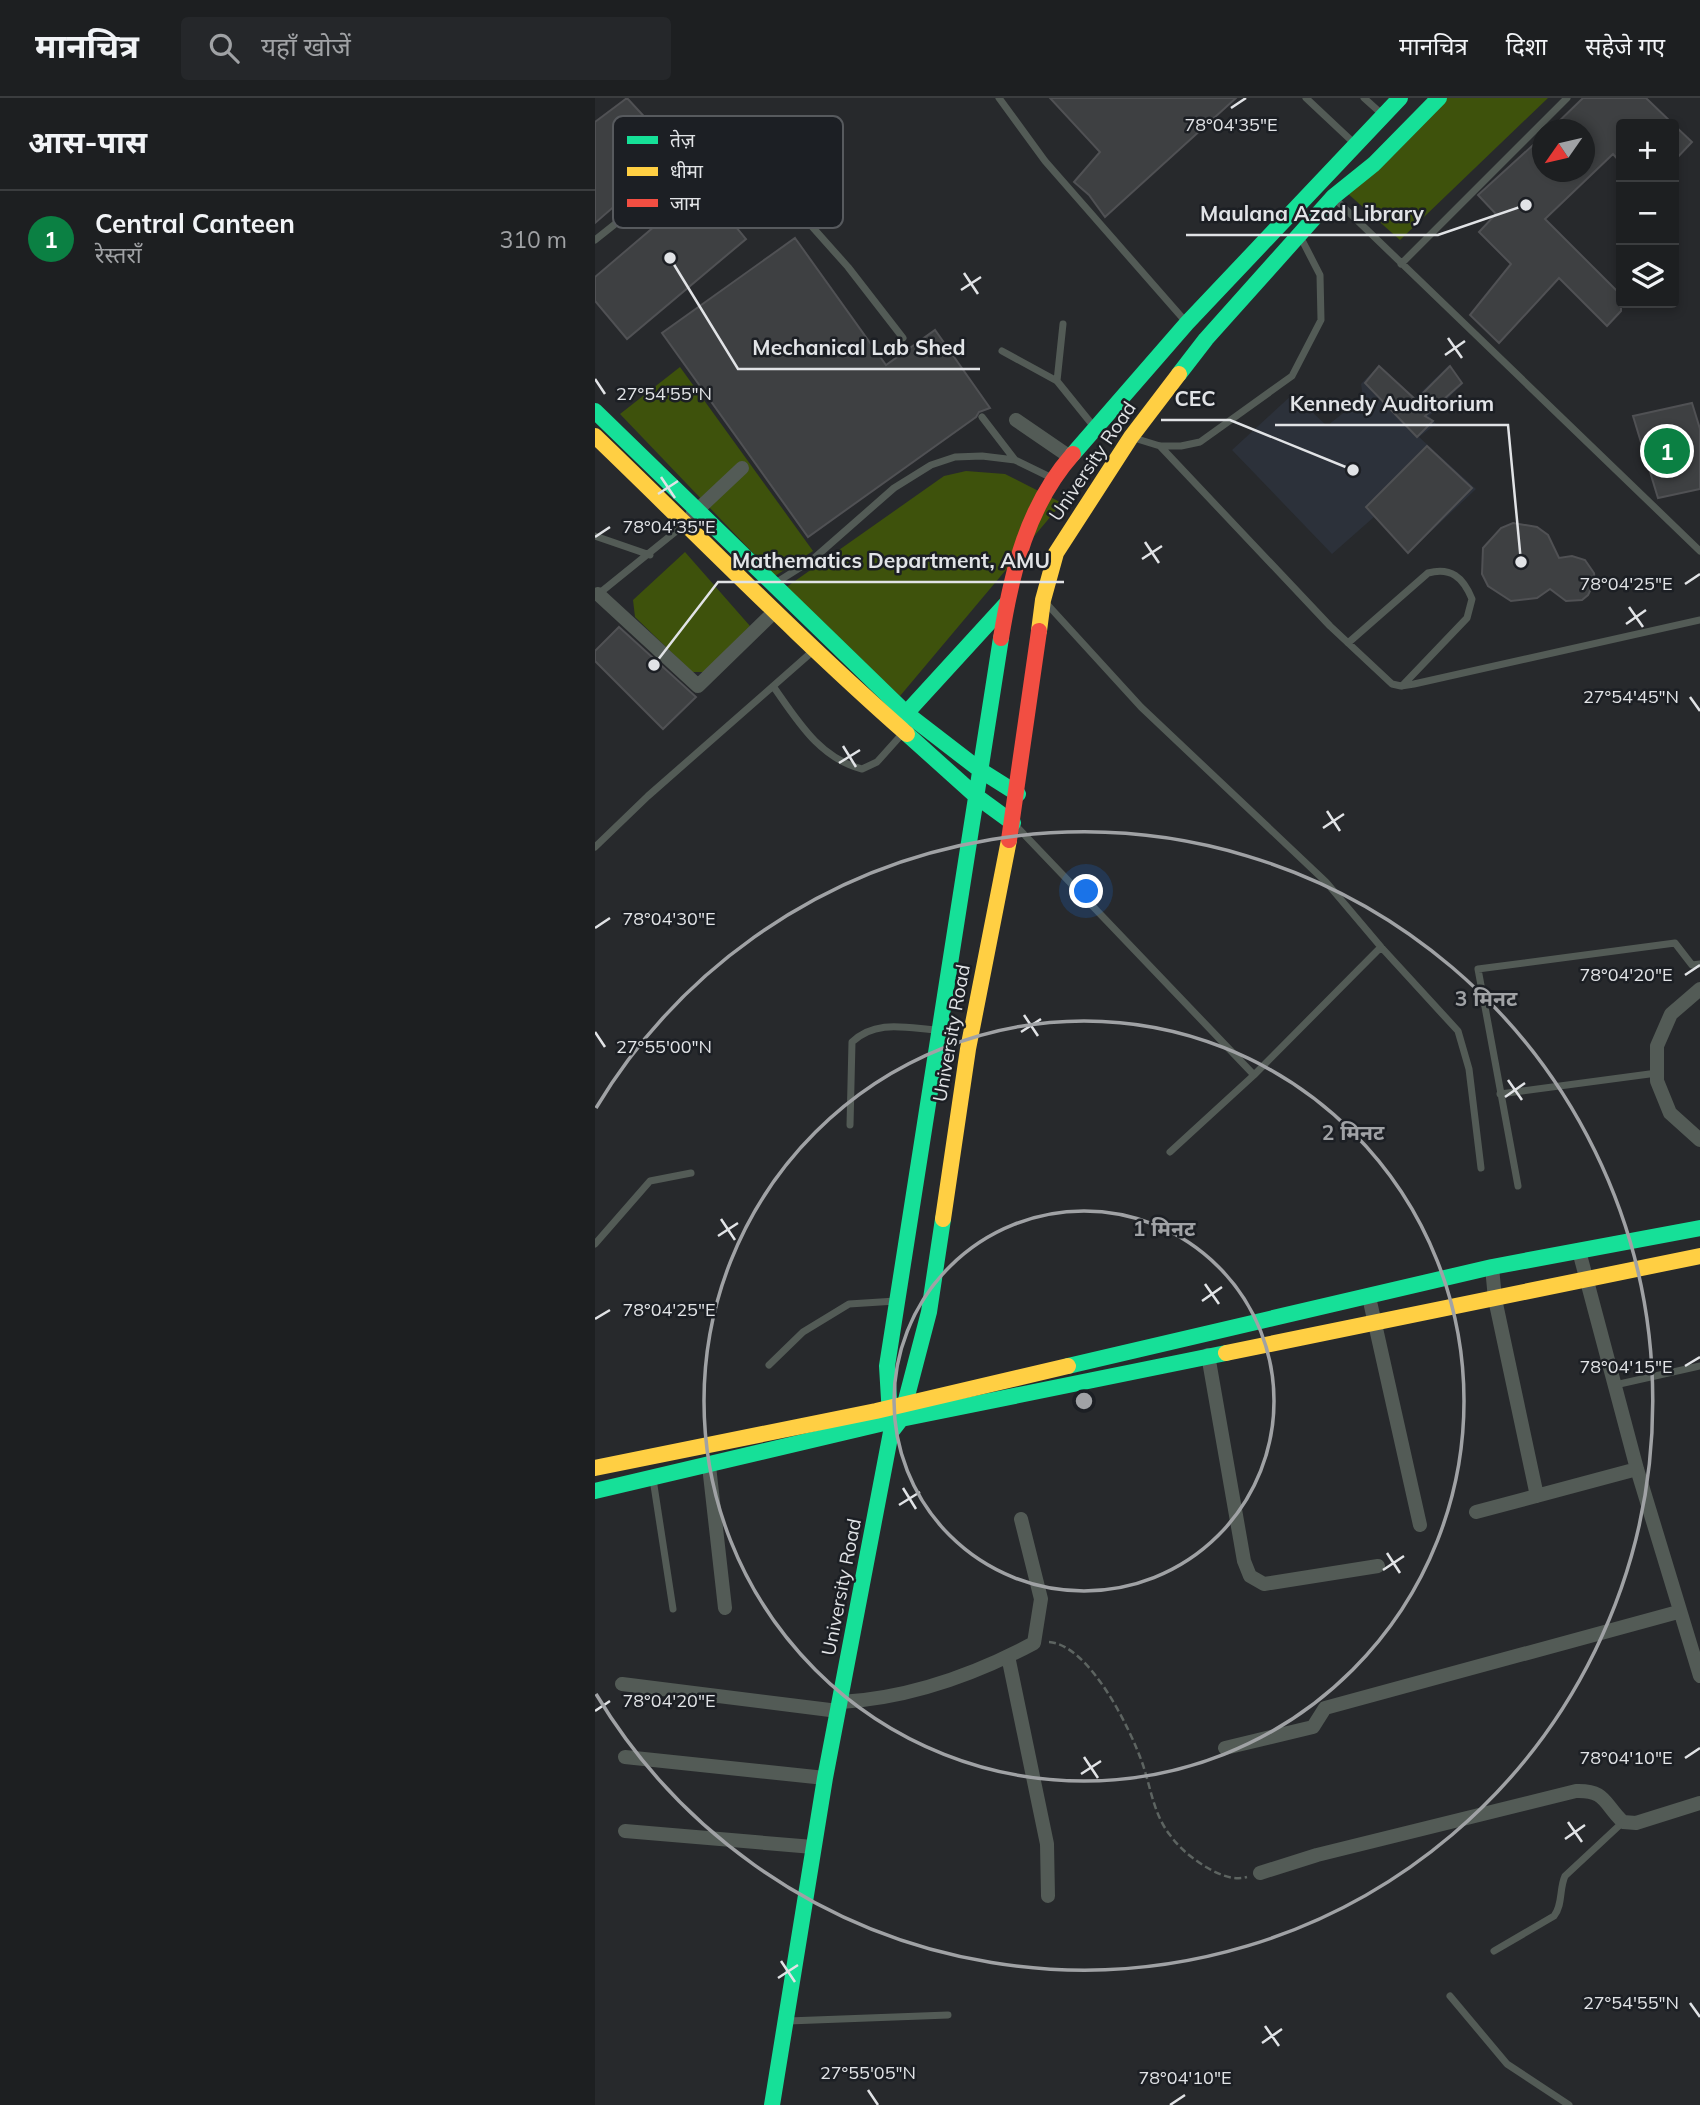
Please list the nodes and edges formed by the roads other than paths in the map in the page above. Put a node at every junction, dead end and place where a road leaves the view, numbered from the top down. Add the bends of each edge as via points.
1 (999, 98) edge
2 (1306, 98) edge
3 (1364, 98) edge
4 (1400, 98) edge
5 (1439, 98) edge
6 (1567, 98) edge
7 (1383, 115) junction
8 (1355, 144) junction
9 (1333, 197) junction
10 (613, 226) edge
11 (813, 228) edge
12 (1300, 237) junction
13 (595, 240) edge
14 (1401, 264) junction
15 (1187, 323) junction
16 (1063, 324) dead end
17 (903, 338) dead end
18 (1002, 351) dead end
19 (1057, 381) junction
20 (595, 411) edge
21 (982, 417) dead end
22 (1016, 420) dead end
23 (1095, 428) junction
24 (1131, 437) junction
25 (597, 443) edge
26 (1160, 446) junction
27 (1070, 457) junction
28 (1015, 460) junction
29 (741, 468) dead end
30 (1052, 478) junction
31 (691, 517) junction
32 (595, 536) edge
33 (1700, 551) edge
34 (650, 555) junction
35 (772, 585) junction
36 (597, 595) edge
37 (1009, 596) junction
38 (1044, 600) junction
39 (775, 611) junction
40 (1700, 621) edge
41 (1349, 643) junction
42 (813, 651) junction
43 (773, 686) junction
44 (1401, 686) junction
45 (902, 723) junction
46 (980, 770) junction
47 (1018, 794) junction
48 (976, 796) junction
49 (1013, 823) junction
50 (595, 847) edge
51 (1381, 947) junction
52 (1700, 964) edge
53 (1700, 989) edge
54 (939, 1030) junction
55 (1657, 1073) junction
56 (1254, 1075) junction
57 (1500, 1094) junction
58 (850, 1125) dead end
59 (1700, 1140) edge
60 (1170, 1152) dead end
61 (1481, 1168) dead end
62 (691, 1174) dead end
63 (1518, 1186) dead end
64 (1700, 1228) edge
65 (595, 1244) edge
66 (1579, 1251) junction
67 (1700, 1256) edge
68 (1492, 1267) junction
69 (1587, 1277) junction
70 (1369, 1297) junction
71 (1495, 1299) junction
72 (897, 1301) junction
73 (1376, 1324) junction
74 (1208, 1356) junction
75 (769, 1365) dead end
76 (1700, 1366) edge
77 (1615, 1385) junction
78 (895, 1416) junction
79 (709, 1466) junction
80 (595, 1468) edge
81 (1637, 1469) junction
82 (653, 1479) junction
83 (595, 1491) edge
84 (1537, 1496) junction
85 (1476, 1512) dead end
86 (1021, 1519) dead end
87 (1420, 1525) dead end
88 (1378, 1566) dead end
89 (725, 1608) dead end
90 (673, 1609) dead end
91 (1678, 1612) junction
92 (1008, 1656) junction
93 (1700, 1676) edge
94 (622, 1684) dead end
95 (840, 1706) junction
96 (1225, 1748) dead end
97 (625, 1757) dead end
98 (825, 1778) junction
99 (1700, 1803) edge
100 (1623, 1822) junction
101 (625, 1830) dead end
102 (813, 1847) junction
103 (1260, 1873) road end
104 (1048, 1896) dead end
105 (1495, 1951) dead end
106 (1450, 1996) dead end
107 (948, 2015) dead end
108 (786, 2021) junction
109 (772, 2105) edge
110 (1569, 2105) edge

1 - 15 lane via 1045,161
2 - 8 lane
3 - 7 lane
4 - 7 main road
5 - 9 main road, University Road
6 - 14 lane
7 - 8 main road
8 - 15 main road
9 - 12 main road, University Road
9 - 14 lane
10 - 13 lane
11 - 17 lane
12 - 24 main road, University Road via 1206,339
12 - 26 lane via 1320,275 1321,320 1292,376 1200,442
14 - 33 lane
15 - 23 main road
16 - 19 lane
18 - 19 lane
19 - 23 lane
20 - 31 main road
21 - 28 lane
22 - 27 street
23 - 27 main road
24 - 26 lane
24 - 38 main road, University Road via 1056,553
25 - 31 main road
26 - 41 lane
27 - 30 main road
28 - 30 lane
28 - 35 lane via 955,457 931,465 894,488 812,560
29 - 31 street
30 - 37 main road via 1022,540
31 - 34 lane
31 - 35 main road
31 - 39 main road
32 - 34 lane
34 - 36 lane
35 - 45 main road
36 - 39 street via 698,686
37 - 38 main road
37 - 45 main road
37 - 46 main road
38 - 47 main road, University Road
38 - 51 lane via 1140,707 1326,882
39 - 42 main road
40 - 44 lane
41 - 44 lane via 1392,684
41 - 44 lane via 1428,573 1450,571 1460,578 1472,599 1467,618
42 - 43 lane
42 - 45 main road
43 - 45 lane via 820,747 847,765 862,769 877,762
43 - 50 lane
45 - 46 main road
45 - 48 main road
46 - 47 main road
46 - 48 main road
47 - 49 main road, University Road
48 - 49 main road
48 - 54 main road
49 - 56 lane
49 - 78 main road, University Road via 968,1049 929,1312
51 - 56 lane
51 - 61 lane via 1458,1031 1469,1069
52 - 57 lane via 1692,965 1675,943 1478,969
53 - 55 street via 1671,1014 1657,1046
54 - 58 lane via 878,1026 852,1042
54 - 72 main road
55 - 57 lane
55 - 59 street via 1670,1113
56 - 60 lane
57 - 63 lane
62 - 65 lane via 650,1181
64 - 66 main road
66 - 68 main road
66 - 69 street
67 - 69 main road
68 - 70 main road
68 - 71 street
69 - 71 main road
69 - 77 street
70 - 73 street
70 - 78 main road
71 - 73 main road
71 - 84 street
72 - 75 lane via 849,1304 803,1332
72 - 78 main road via 887,1366
73 - 74 main road
73 - 87 street
74 - 78 main road
74 - 88 street via 1250,1576 1264,1584
76 - 77 lane
77 - 81 street
78 - 79 main road
78 - 80 main road
78 - 95 main road, University Road
79 - 82 main road
79 - 89 street
81 - 84 street
81 - 91 street
82 - 83 main road
82 - 90 lane
84 - 85 street
86 - 92 street via 1041,1599 1034,1643
91 - 93 street
91 - 96 street via 1325,1708 1313,1727
92 - 95 street via 944,1682
92 - 104 street via 1047,1844
94 - 95 street
95 - 98 main road, University Road
97 - 98 street
98 - 102 main road, University Road
99 - 100 street via 1636,1823
100 - 103 street via 1602,1796 1576,1791
100 - 105 lane via 1565,1876 1554,1916
101 - 102 street
102 - 108 main road, University Road
106 - 110 lane via 1507,2064
107 - 108 lane
108 - 109 main road, University Road

